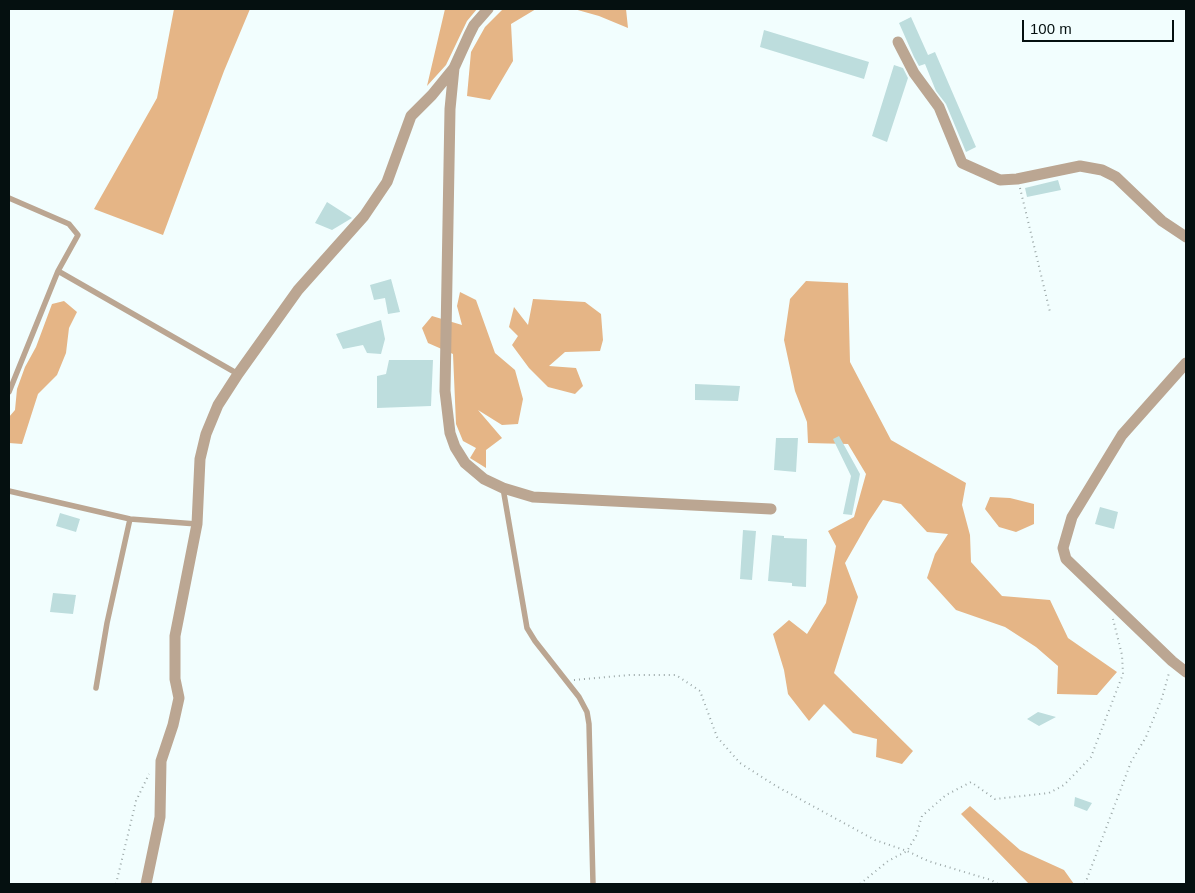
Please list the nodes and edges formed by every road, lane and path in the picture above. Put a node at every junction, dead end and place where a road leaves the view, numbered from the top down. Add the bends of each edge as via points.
1 (488, 9) edge
2 (898, 42) dead end
3 (454, 68) junction
4 (1018, 178) junction
5 (9, 198) edge
6 (1186, 237) edge
7 (58, 272) junction
8 (1050, 312) dead end
9 (1186, 363) edge
10 (238, 374) junction
11 (9, 392) edge
12 (503, 488) junction
13 (9, 492) edge
14 (771, 509) dead end
15 (130, 519) junction
16 (197, 524) junction
17 (1112, 617) dead end
18 (1172, 661) junction
19 (1186, 672) edge
20 (567, 681) junction
21 (96, 688) dead end
22 (153, 767) dead end
23 (907, 851) junction
24 (116, 884) edge
25 (146, 884) edge
26 (593, 884) edge
27 (860, 884) edge
28 (998, 884) edge
29 (1085, 884) edge

1 - 3 street via 472,30
2 - 4 street via 914,73 939,107 962,163 1000,180
3 - 10 street via 411,116 387,182 364,216 298,290
3 - 12 street via 450,109 445,391 450,434 465,463 484,479
4 - 6 street via 1080,166 1102,170 1116,177 1162,221
4 - 8 path
5 - 7 lane via 69,224 78,235
7 - 10 lane
7 - 11 lane
9 - 18 street via 1122,435 1072,517 1063,548 1066,559
10 - 16 street via 218,405 206,434 200,459
12 - 14 street via 533,497
12 - 20 lane via 527,628
13 - 15 lane
15 - 16 lane
15 - 21 lane
16 - 25 street via 176,636 178,698 174,725 160,761 160,818
17 - 23 path via 1123,674 1091,757 1064,785 1049,793 996,799 970,782 946,795 922,816
18 - 19 street
18 - 29 path via 1162,698 1131,762
20 - 23 path via 629,675 676,675 700,691 718,736 740,763 876,840
20 - 26 lane via 587,712 589,724
22 - 24 path via 136,801
23 - 27 path via 888,861
23 - 28 path

